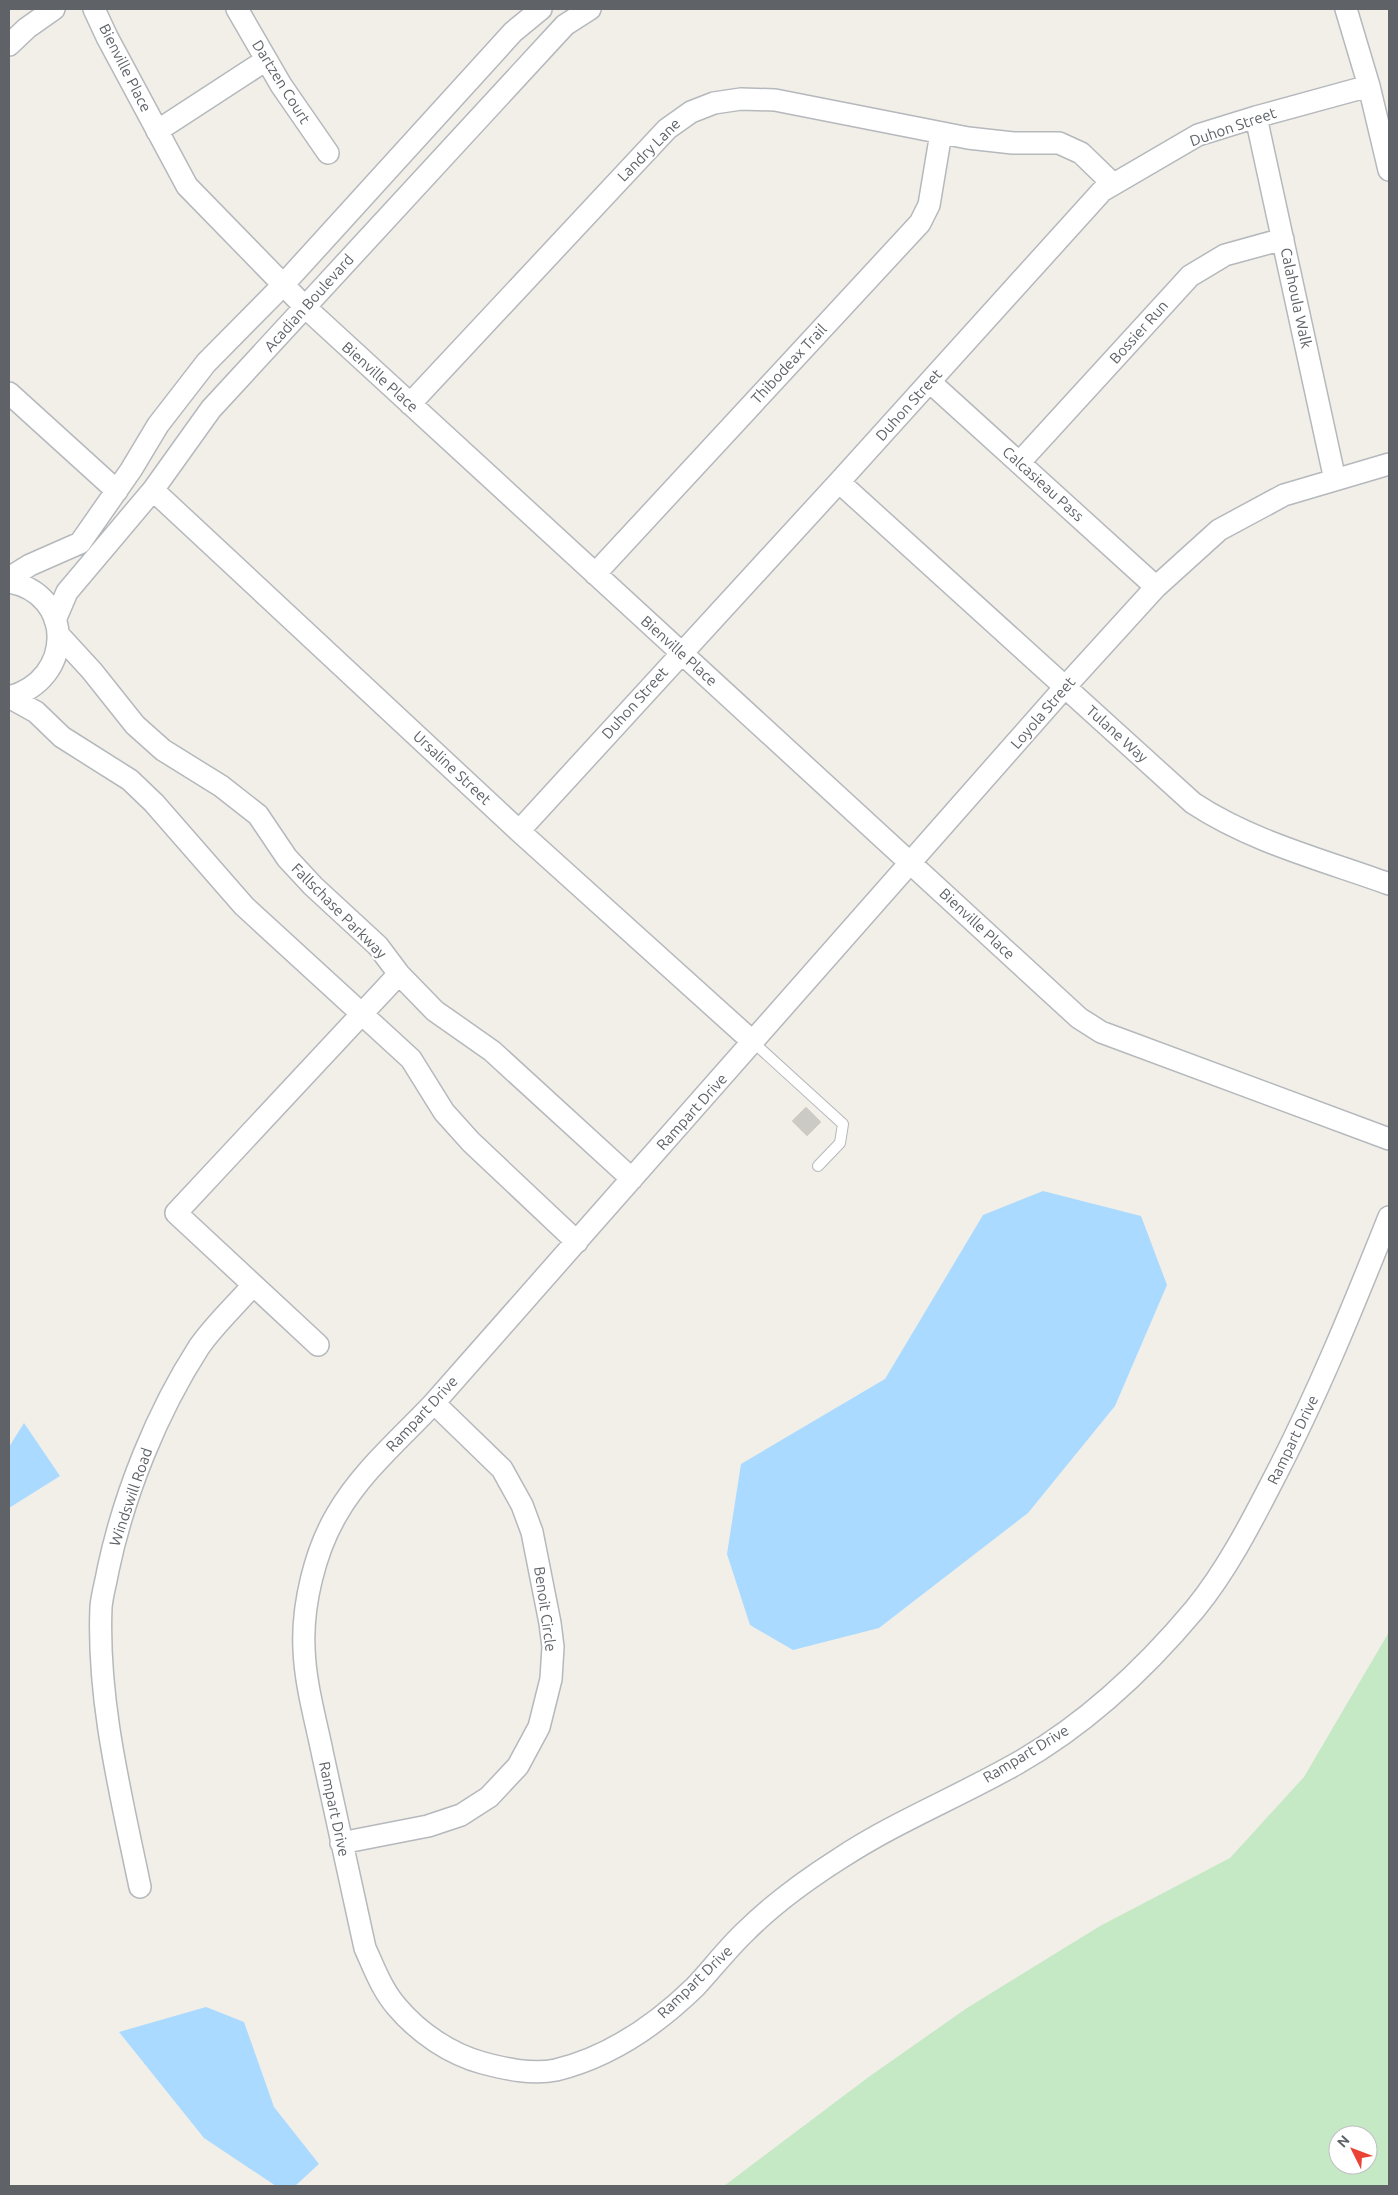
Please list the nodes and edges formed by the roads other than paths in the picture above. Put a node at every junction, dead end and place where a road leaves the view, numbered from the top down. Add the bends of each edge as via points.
1 (54, 9) edge
2 (94, 9) edge
3 (237, 9) edge
4 (541, 9) edge
5 (590, 9) edge
6 (1346, 9) edge
7 (9, 45) edge
8 (266, 60) junction
9 (1369, 86) junction
10 (1256, 117) junction
11 (157, 131) junction
12 (941, 133) junction
13 (328, 153) dead end
14 (1389, 170) edge
15 (1112, 184) junction
16 (1283, 239) junction
17 (283, 285) junction
18 (305, 307) junction
19 (930, 382) junction
20 (9, 393) edge
21 (410, 404) junction
22 (1019, 463) junction
23 (1389, 464) edge
24 (1335, 480) junction
25 (839, 482) junction
26 (153, 490) junction
27 (117, 491) junction
28 (595, 574) junction
29 (9, 578) edge
30 (9, 582) edge
31 (1156, 587) junction
32 (57, 627) junction
33 (681, 653) junction
34 (1066, 687) junction
35 (9, 697) edge
36 (519, 831) junction
37 (911, 863) junction
38 (1389, 884) edge
39 (399, 974) junction
40 (363, 1014) junction
41 (753, 1042) junction
42 (1389, 1139) edge
43 (818, 1166) dead end
44 (632, 1180) junction
45 (1389, 1217) edge
46 (577, 1242) junction
47 (254, 1285) junction
48 (318, 1345) dead end
49 (434, 1403) junction
50 (341, 1843) junction
51 (140, 1887) dead end

1 - 7 street
2 - 11 street, Bienville Place
3 - 8 street, Dartzen Court
4 - 17 street, Acadian Boulevard via 513,32
5 - 18 street, Acadian Boulevard via 564,25
6 - 9 street
8 - 11 street
8 - 13 street, Dartzen Court
9 - 10 street, Duhon Street
9 - 14 street
10 - 15 street, Duhon Street via 1198,135
10 - 16 street, Calahoula Walk
11 - 17 street, Bienville Place via 187,186
12 - 15 street, Landry Lane via 1013,143 1059,144 1080,153
12 - 21 street, Landry Lane via 775,100 741,99 714,103 691,112 667,129
12 - 28 street, Thibodeax Trail via 928,205 920,224
15 - 19 street, Duhon Street via 1102,191
16 - 22 street, Bossier Run via 1225,255 1190,276
16 - 24 street, Calahoula Walk
17 - 18 street, Bienville Place
17 - 27 street, Acadian Boulevard via 206,363 158,425
18 - 21 street, Bienville Place
18 - 26 street, Acadian Boulevard via 211,409
19 - 22 street, Calcasieau Pass
19 - 25 street, Duhon Street
20 - 27 street
21 - 28 street, Bienville Place
22 - 31 street, Calcasieau Pass
23 - 24 street, Loyola Street
24 - 31 street, Loyola Street via 1284,495 1219,530
25 - 33 street, Duhon Street
25 - 34 street, Tulane Way
26 - 32 street, Acadian Boulevard via 67,592
26 - 36 street, Ursaline Street
27 - 29 street, Acadian Boulevard via 80,543
28 - 33 street, Bienville Place
30 - 32 street, Fallschase Parkway via 34,592 47,604
31 - 34 street, Loyola Street
32 - 35 street, Acadian Boulevard via 58,649 46,675 36,686
32 - 39 street, Fallschase Parkway via 135,725 163,750 221,786 258,815 287,858 378,946
33 - 36 street, Duhon Street
33 - 37 street, Bienville Place
34 - 37 street, Loyola Street
34 - 38 street, Tulane Way via 1193,803 1216,818 1246,833
35 - 40 street via 36,712 62,737 130,780 244,906
36 - 41 street, Ursaline Street
37 - 41 street, Loyola Street
37 - 42 street, Bienville Place via 1078,1018 1101,1032
39 - 40 street
39 - 44 street, Fallschase Parkway via 435,1011 492,1051
40 - 46 street via 411,1059 444,1112 471,1142
40 - 47 street via 176,1213
41 - 43 lane via 843,1124 840,1143
41 - 44 street, Rampart Drive
44 - 46 street, Rampart Drive
45 - 50 street, Rampart Drive via 1334,1353 1258,1509 1218,1577 1152,1656 1089,1715 1038,1750 858,1846 817,1873 745,1932 694,1987 633,2037 595,2056 554,2070 520,2071 474,2060 424,2034 395,2006 365,1948
46 - 49 street, Rampart Drive
47 - 48 street
47 - 51 street, Windswill Road via 200,1346 170,1398 141,1463 116,1533 101,1605 103,1680 116,1768
49 - 50 street, Rampart Drive via 368,1472 337,1514 311,1582 304,1648
49 - 50 street, Benoit Circle via 502,1469 522,1505 532,1532 550,1623 553,1647 551,1679 535,1735 518,1766 488,1796 461,1815 428,1826

